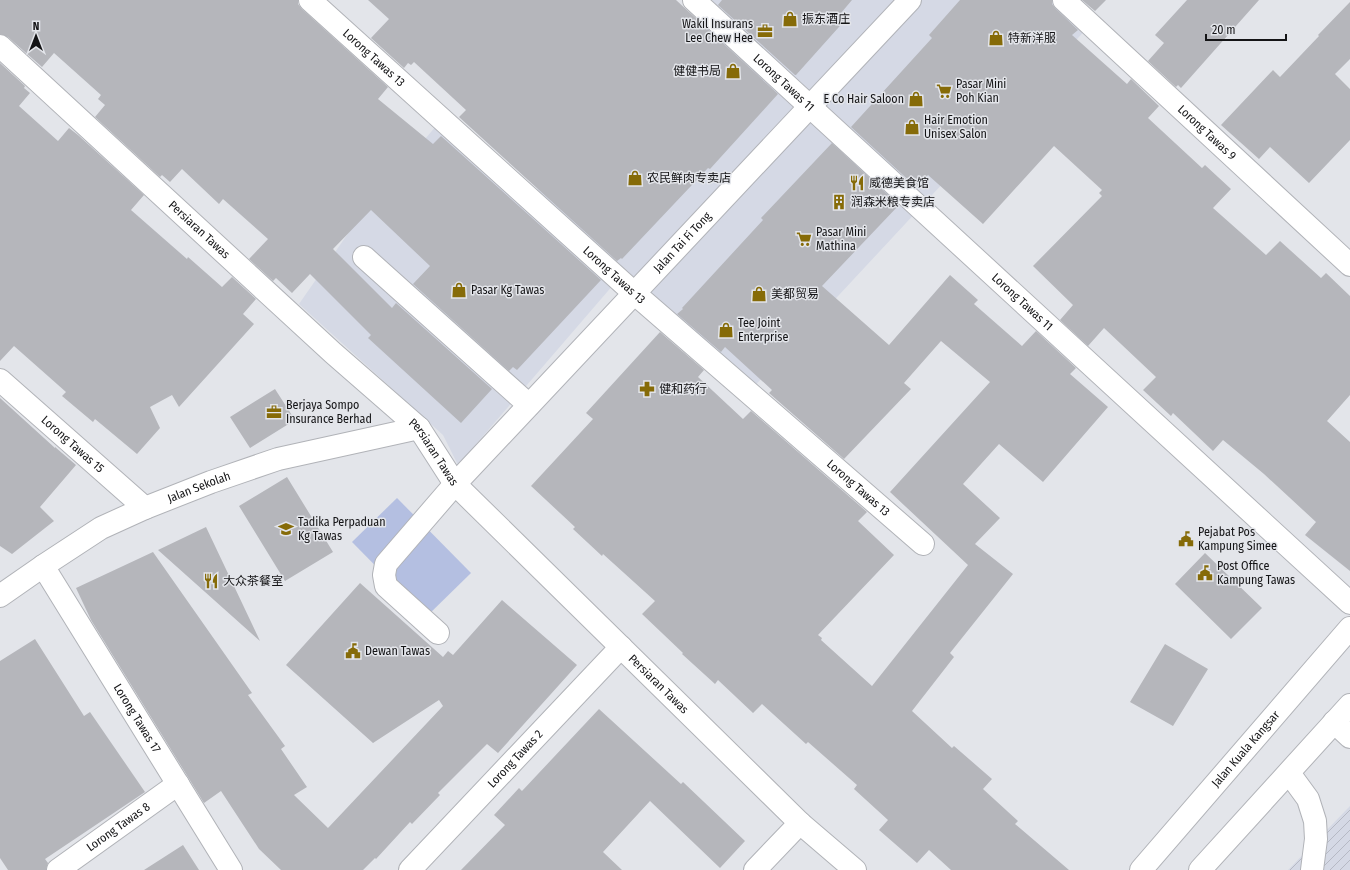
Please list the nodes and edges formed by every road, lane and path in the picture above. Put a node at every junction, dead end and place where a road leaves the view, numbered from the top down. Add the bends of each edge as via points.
1 (310, 0) edge
2 (694, 0) edge
3 (910, 0) edge
4 (1064, 0) edge
5 (0, 46) edge
6 (811, 107) junction
7 (364, 256) dead end
8 (1350, 265) edge
9 (634, 293) junction
10 (0, 380) edge
11 (529, 405) junction
12 (419, 428) junction
13 (455, 484) junction
14 (145, 508) junction
15 (923, 544) dead end
16 (43, 566) junction
17 (0, 596) edge
18 (1350, 603) edge
19 (1350, 628) edge
20 (438, 633) dead end
21 (620, 647) junction
22 (1350, 705) edge
23 (1342, 730) edge
24 (1289, 773) junction
25 (178, 784) junction
26 (800, 823) junction
27 (58, 870) edge
28 (231, 870) edge
29 (410, 870) edge
30 (756, 870) edge
31 (855, 870) edge
32 (1140, 870) edge
33 (1200, 870) edge
34 (1312, 870) edge

1 - 9 main road, Lorong Tawas 13
2 - 6 main road, Lorong Tawas 11
3 - 6 main road, Jalan Tai Fi Tong
4 - 8 main road, Lorong Tawas 9
5 - 12 main road, Persiaran Tawas via 333,353
6 - 9 main road, Jalan Tai Fi Tong
6 - 18 main road, Lorong Tawas 11
7 - 11 main road
9 - 11 main road, Jalan Tai Fi Tong
9 - 15 main road, Lorong Tawas 13
10 - 14 main road, Lorong Tawas 15
11 - 13 main road, Jalan Tai Fi Tong
12 - 13 main road, Persiaran Tawas
12 - 14 main road, Jalan Sekolah via 278,460 211,482
13 - 20 main road, Jalan Tai Fi Tong via 386,564 384,575 386,586
13 - 21 main road, Persiaran Tawas
14 - 16 main road, Jalan Sekolah via 101,528
16 - 17 main road, Jalan Sekolah
16 - 25 main road, Lorong Tawas 17
19 - 32 main road, Jalan Kuala Kangsar
21 - 26 main road, Persiaran Tawas
21 - 29 main road, Lorong Tawas 2
22 - 23 main road
23 - 24 main road
24 - 33 main road
24 - 34 main road via 1308,798 1315,821 1316,839
25 - 27 main road, Lorong Tawas 8
25 - 28 main road, Lorong Tawas 17
26 - 30 main road
26 - 31 main road, Persiaran Tawas

